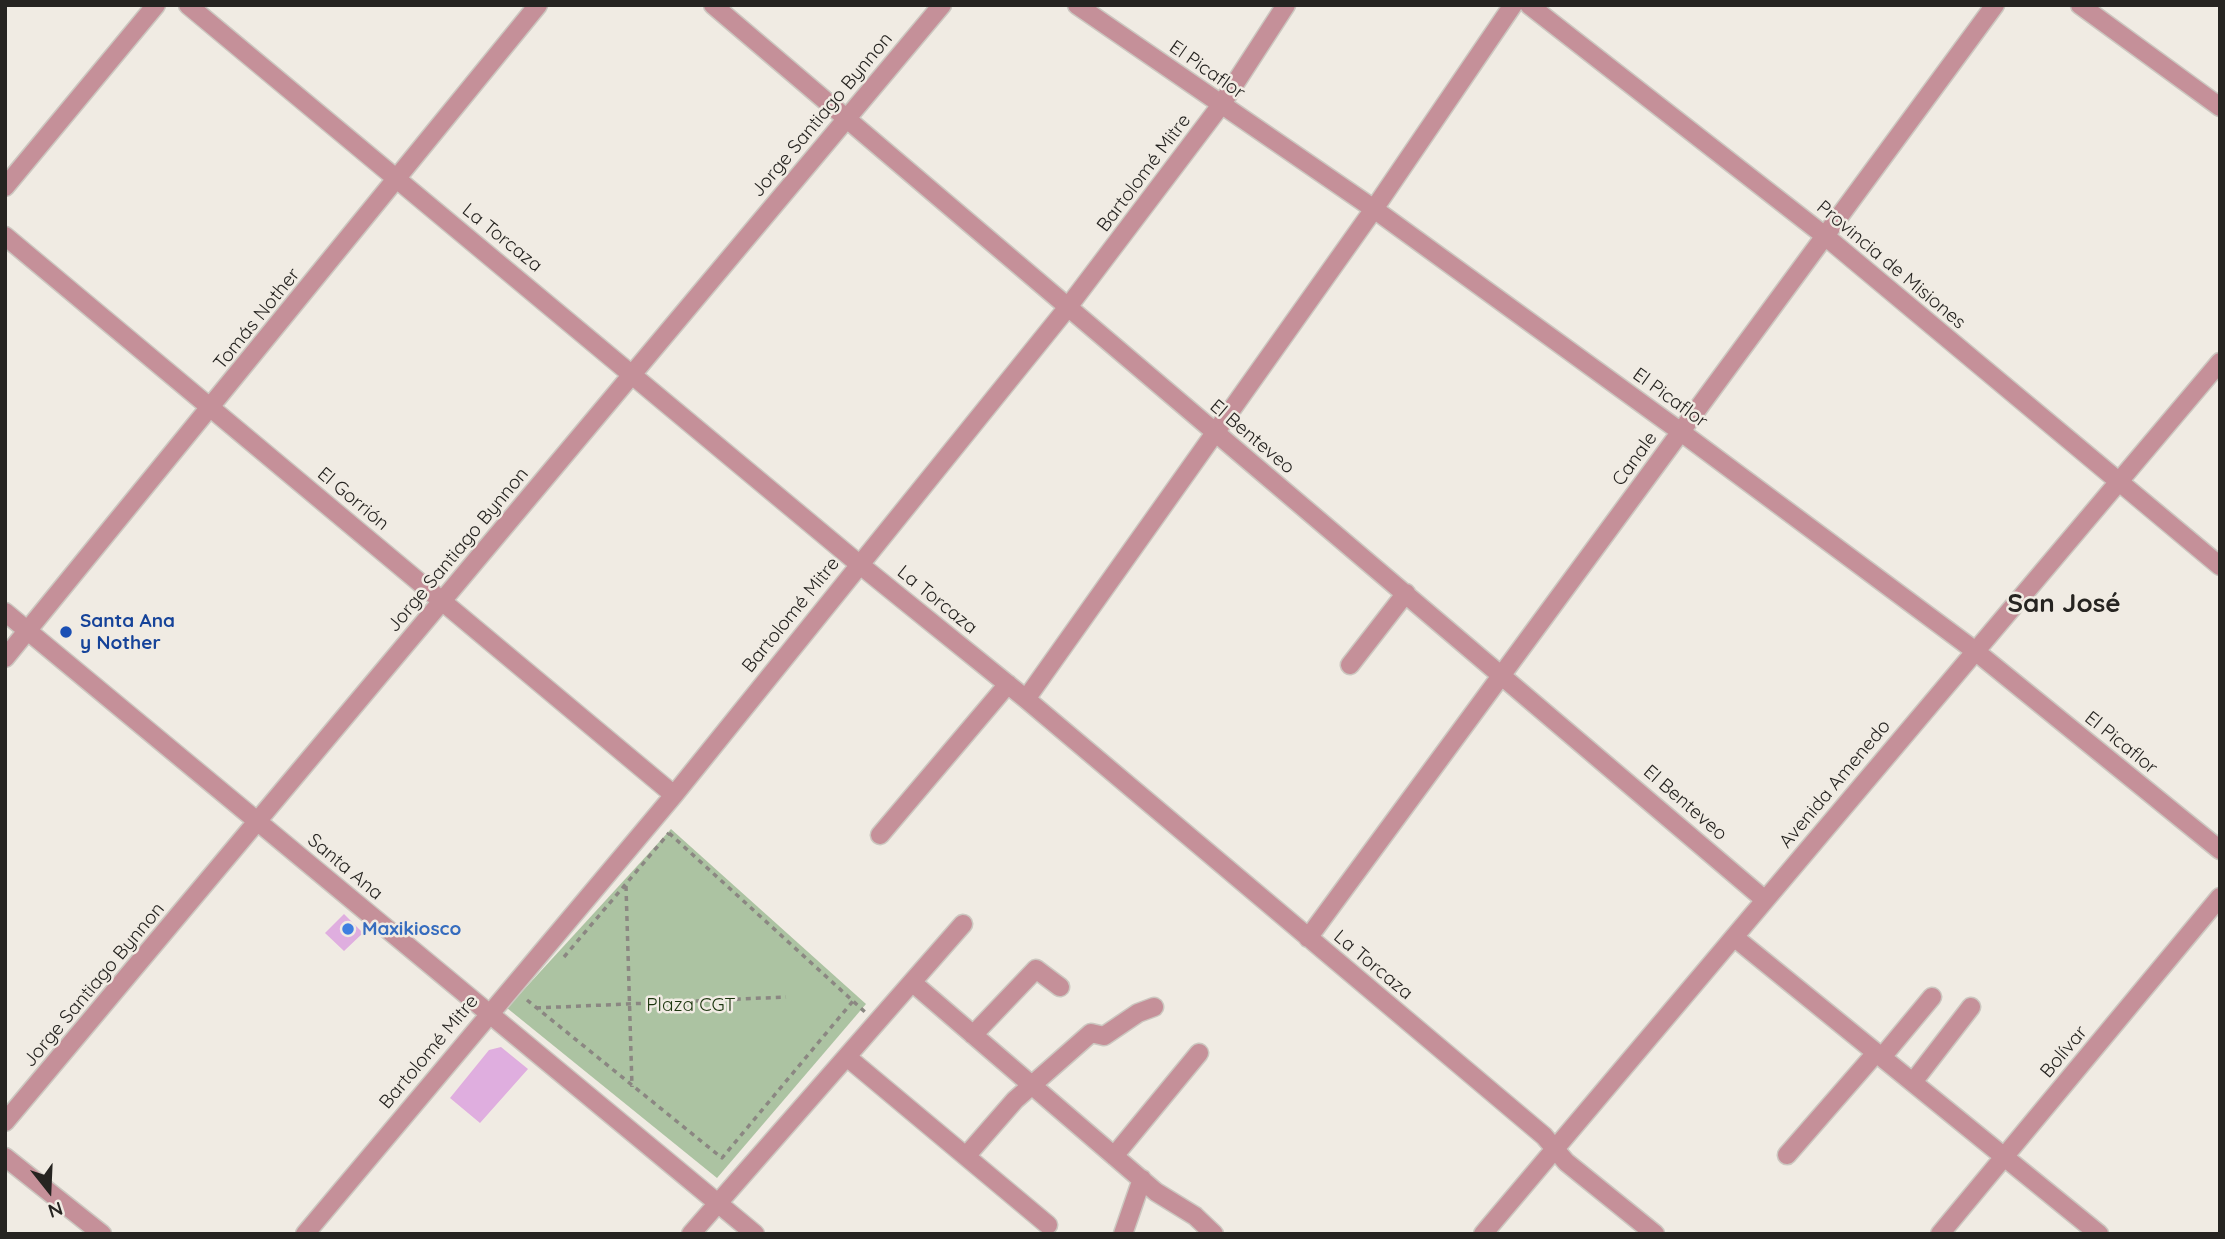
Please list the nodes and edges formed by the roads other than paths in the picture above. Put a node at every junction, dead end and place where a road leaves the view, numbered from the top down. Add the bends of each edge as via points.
1 (156, 5) edge
2 (188, 5) edge
3 (538, 5) edge
4 (713, 5) edge
5 (942, 5) edge
6 (1077, 5) edge
7 (1286, 5) edge
8 (1513, 5) edge
9 (1529, 5) edge
10 (1995, 5) edge
11 (2080, 5) edge
12 (1221, 105) junction
13 (2220, 107) edge
14 (845, 119) junction
15 (398, 179) junction
16 (5, 187) edge
17 (1374, 209) junction
18 (5, 236) edge
19 (1825, 236) junction
20 (1068, 307) junction
21 (2220, 362) edge
22 (633, 373) junction
23 (211, 407) junction
24 (1681, 432) junction
25 (1215, 433) junction
26 (2119, 483) junction
27 (859, 564) junction
28 (2220, 566) edge
29 (1406, 593) junction
30 (442, 601) junction
31 (5, 612) edge
32 (28, 631) junction
33 (1974, 650) junction
34 (5, 658) edge
35 (1350, 664) dead end
36 (1504, 675) junction
37 (1007, 684) junction
38 (1026, 699) junction
39 (674, 795) junction
40 (258, 822) junction
41 (880, 835) dead end
42 (2220, 850) edge
43 (2220, 897) edge
44 (1765, 900) junction
45 (963, 924) dead end
46 (1734, 936) junction
47 (1308, 938) junction
48 (913, 983) junction
49 (1060, 987) dead end
50 (1932, 997) dead end
51 (1154, 1007) dead end
52 (1970, 1007) dead end
53 (488, 1014) junction
54 (973, 1035) junction
55 (1199, 1053) dead end
56 (1879, 1055) junction
57 (847, 1057) junction
58 (1913, 1083) junction
59 (1032, 1085) junction
60 (5, 1122) edge
61 (1555, 1148) junction
62 (967, 1155) junction
63 (1787, 1155) dead end
64 (1114, 1156) junction
65 (5, 1157) edge
66 (2004, 1157) junction
67 (1142, 1179) junction
68 (717, 1203) junction
69 (1048, 1225) dead end
70 (102, 1234) edge
71 (305, 1234) edge
72 (691, 1234) edge
73 (755, 1234) edge
74 (1123, 1234) edge
75 (1214, 1234) edge
76 (1483, 1234) edge
77 (1655, 1234) edge
78 (1940, 1234) edge
79 (2099, 1234) edge

1 - 16 street
2 - 15 street, La Torcaza
3 - 15 street, Tomás Nother
4 - 14 street, El Benteveo
5 - 14 street, Jorge Santiago Bynnon
6 - 12 street, El Picaflor
7 - 12 street, Bartolomé Mitre
8 - 17 street
9 - 19 street, Provincia de Misiones
10 - 19 street, Canale
11 - 13 street
12 - 17 street, El Picaflor
12 - 20 street, Bartolomé Mitre
14 - 20 street, El Benteveo
14 - 22 street, Jorge Santiago Bynnon
15 - 22 street, La Torcaza
15 - 23 street, Tomás Nother
17 - 24 street, El Picaflor
17 - 25 street
18 - 23 street, El Gorrión
19 - 24 street, Canale
19 - 26 street, Provincia de Misiones
20 - 25 street, El Benteveo
20 - 27 street, Bartolomé Mitre
21 - 26 street, Avenida Amenedo
22 - 27 street, La Torcaza
22 - 30 street, Jorge Santiago Bynnon
23 - 30 street, El Gorrión
23 - 32 street, Tomás Nother
24 - 33 street, El Picaflor
24 - 36 street, Canale
25 - 29 street, El Benteveo
25 - 38 street
26 - 28 street, Provincia de Misiones
26 - 33 street, Avenida Amenedo
27 - 37 street, La Torcaza
27 - 39 street, Bartolomé Mitre
29 - 35 street
29 - 36 street, El Benteveo
30 - 39 street, El Gorrión
30 - 40 street, Jorge Santiago Bynnon
31 - 32 street, Santa Ana
32 - 34 street, Tomás Nother
32 - 40 street, Santa Ana
33 - 42 street, El Picaflor
33 - 44 street, Avenida Amenedo
36 - 44 street, El Benteveo
36 - 47 street, Canale
37 - 38 street, La Torcaza
37 - 41 street
38 - 47 street, La Torcaza
39 - 53 street, Bartolomé Mitre
40 - 53 street, Santa Ana
40 - 60 street, Jorge Santiago Bynnon
43 - 66 street, Bolívar
44 - 46 street, Avenida Amenedo
45 - 48 street
46 - 56 street
46 - 61 street, Avenida Amenedo
47 - 61 street, La Torcaza
48 - 54 street
48 - 57 street
49 - 54 street via 1036,969
50 - 56 street
51 - 59 street via 1104,1036 1091,1033
52 - 58 street
53 - 68 street, Santa Ana
53 - 71 street, Bartolomé Mitre
54 - 59 street
55 - 64 street
56 - 58 street
56 - 63 street
57 - 62 street
57 - 68 street
58 - 66 street
59 - 62 street
59 - 64 street
61 - 76 street, Avenida Amenedo
61 - 77 street, La Torcaza
62 - 69 street
64 - 67 street
65 - 70 street
66 - 78 street, Bolívar
66 - 79 street
67 - 74 street
67 - 75 street
68 - 72 street
68 - 73 street, Santa Ana

